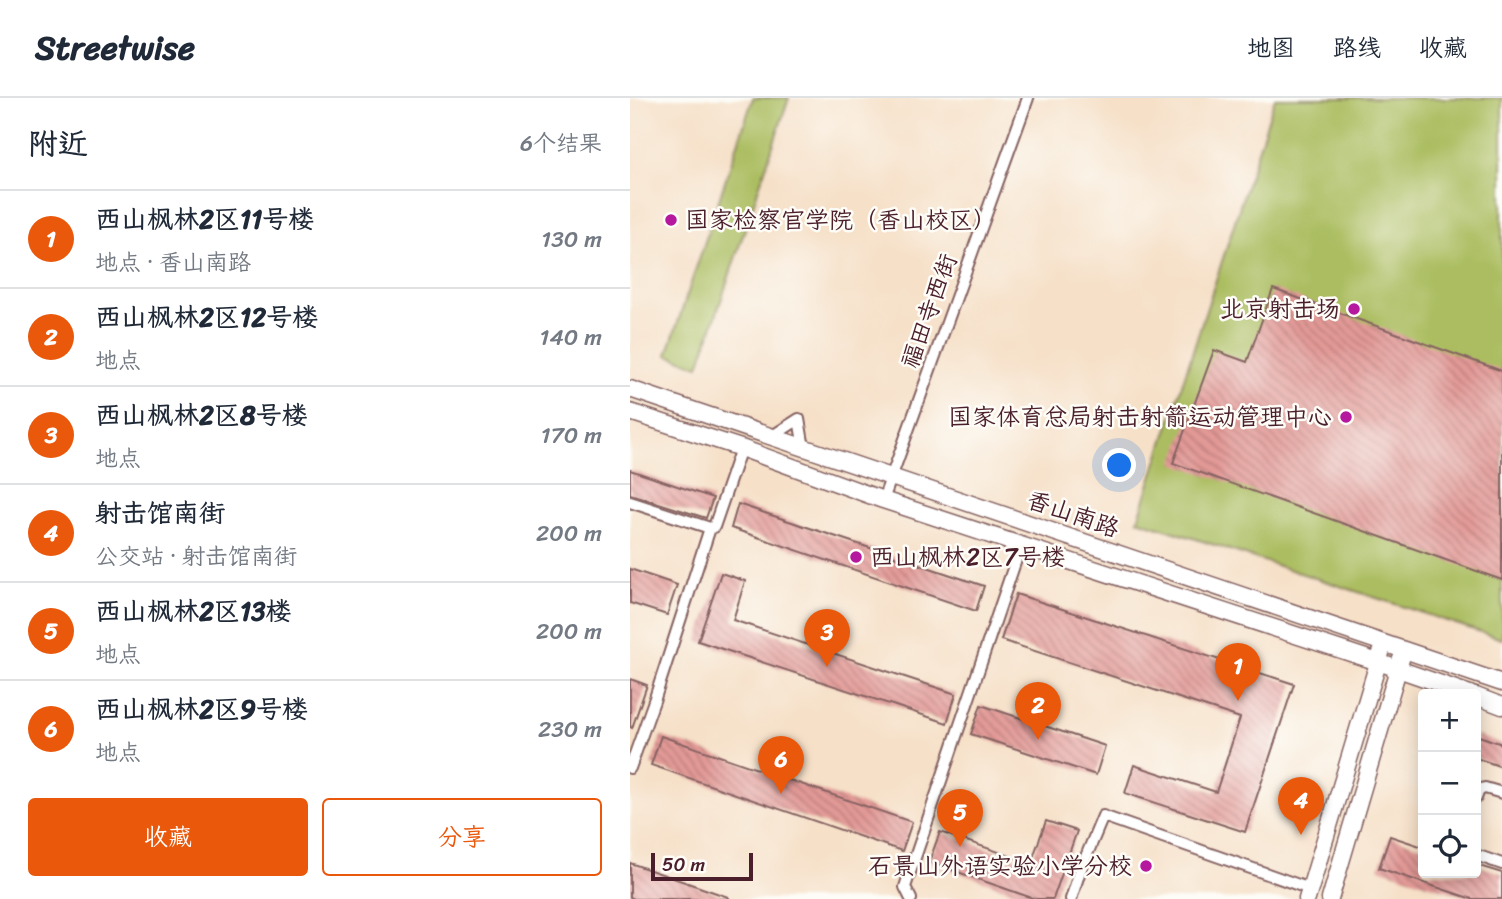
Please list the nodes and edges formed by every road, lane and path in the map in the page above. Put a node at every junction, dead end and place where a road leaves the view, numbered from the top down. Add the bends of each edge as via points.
1 (1028, 98) edge
2 (630, 389) edge
3 (630, 412) edge
4 (771, 437) junction
5 (741, 448) junction
6 (804, 448) junction
7 (890, 477) junction
8 (883, 500) junction
9 (630, 502) edge
10 (710, 528) junction
11 (1021, 545) junction
12 (1384, 643) junction
13 (1404, 650) junction
14 (1378, 662) junction
15 (1397, 669) junction
16 (1502, 683) edge
17 (1455, 689) edge
18 (1481, 698) edge
19 (1502, 706) edge
20 (630, 768) edge
21 (1481, 789) edge
22 (1502, 793) edge
23 (1481, 857) edge
24 (1502, 864) edge
25 (1309, 894) edge
26 (1334, 898) edge
27 (911, 899) edge
28 (1071, 899) edge

1 - 7 street, 福田寺西街
2 - 4 main road, 香山南路
3 - 5 main road, 香山南路
4 - 6 main road, 香山南路
4 - 6 street via 799,419
5 - 8 main road, 香山南路
5 - 10 street
6 - 7 main road, 香山南路
7 - 8 street, 福田寺西街
7 - 12 main road, 香山南路
8 - 11 main road, 香山南路
9 - 10 street
10 - 20 street
11 - 14 main road, 香山南路
11 - 27 street via 905,887
12 - 13 main road, 香山南路
12 - 14 main road
13 - 15 main road
13 - 16 main road, 香山南路
14 - 15 main road, 香山南路
14 - 25 main road
15 - 17 main road, 香山南路
15 - 26 main road
18 - 19 main road
21 - 22 street
23 - 24 street
25 - 28 street via 1103,816

